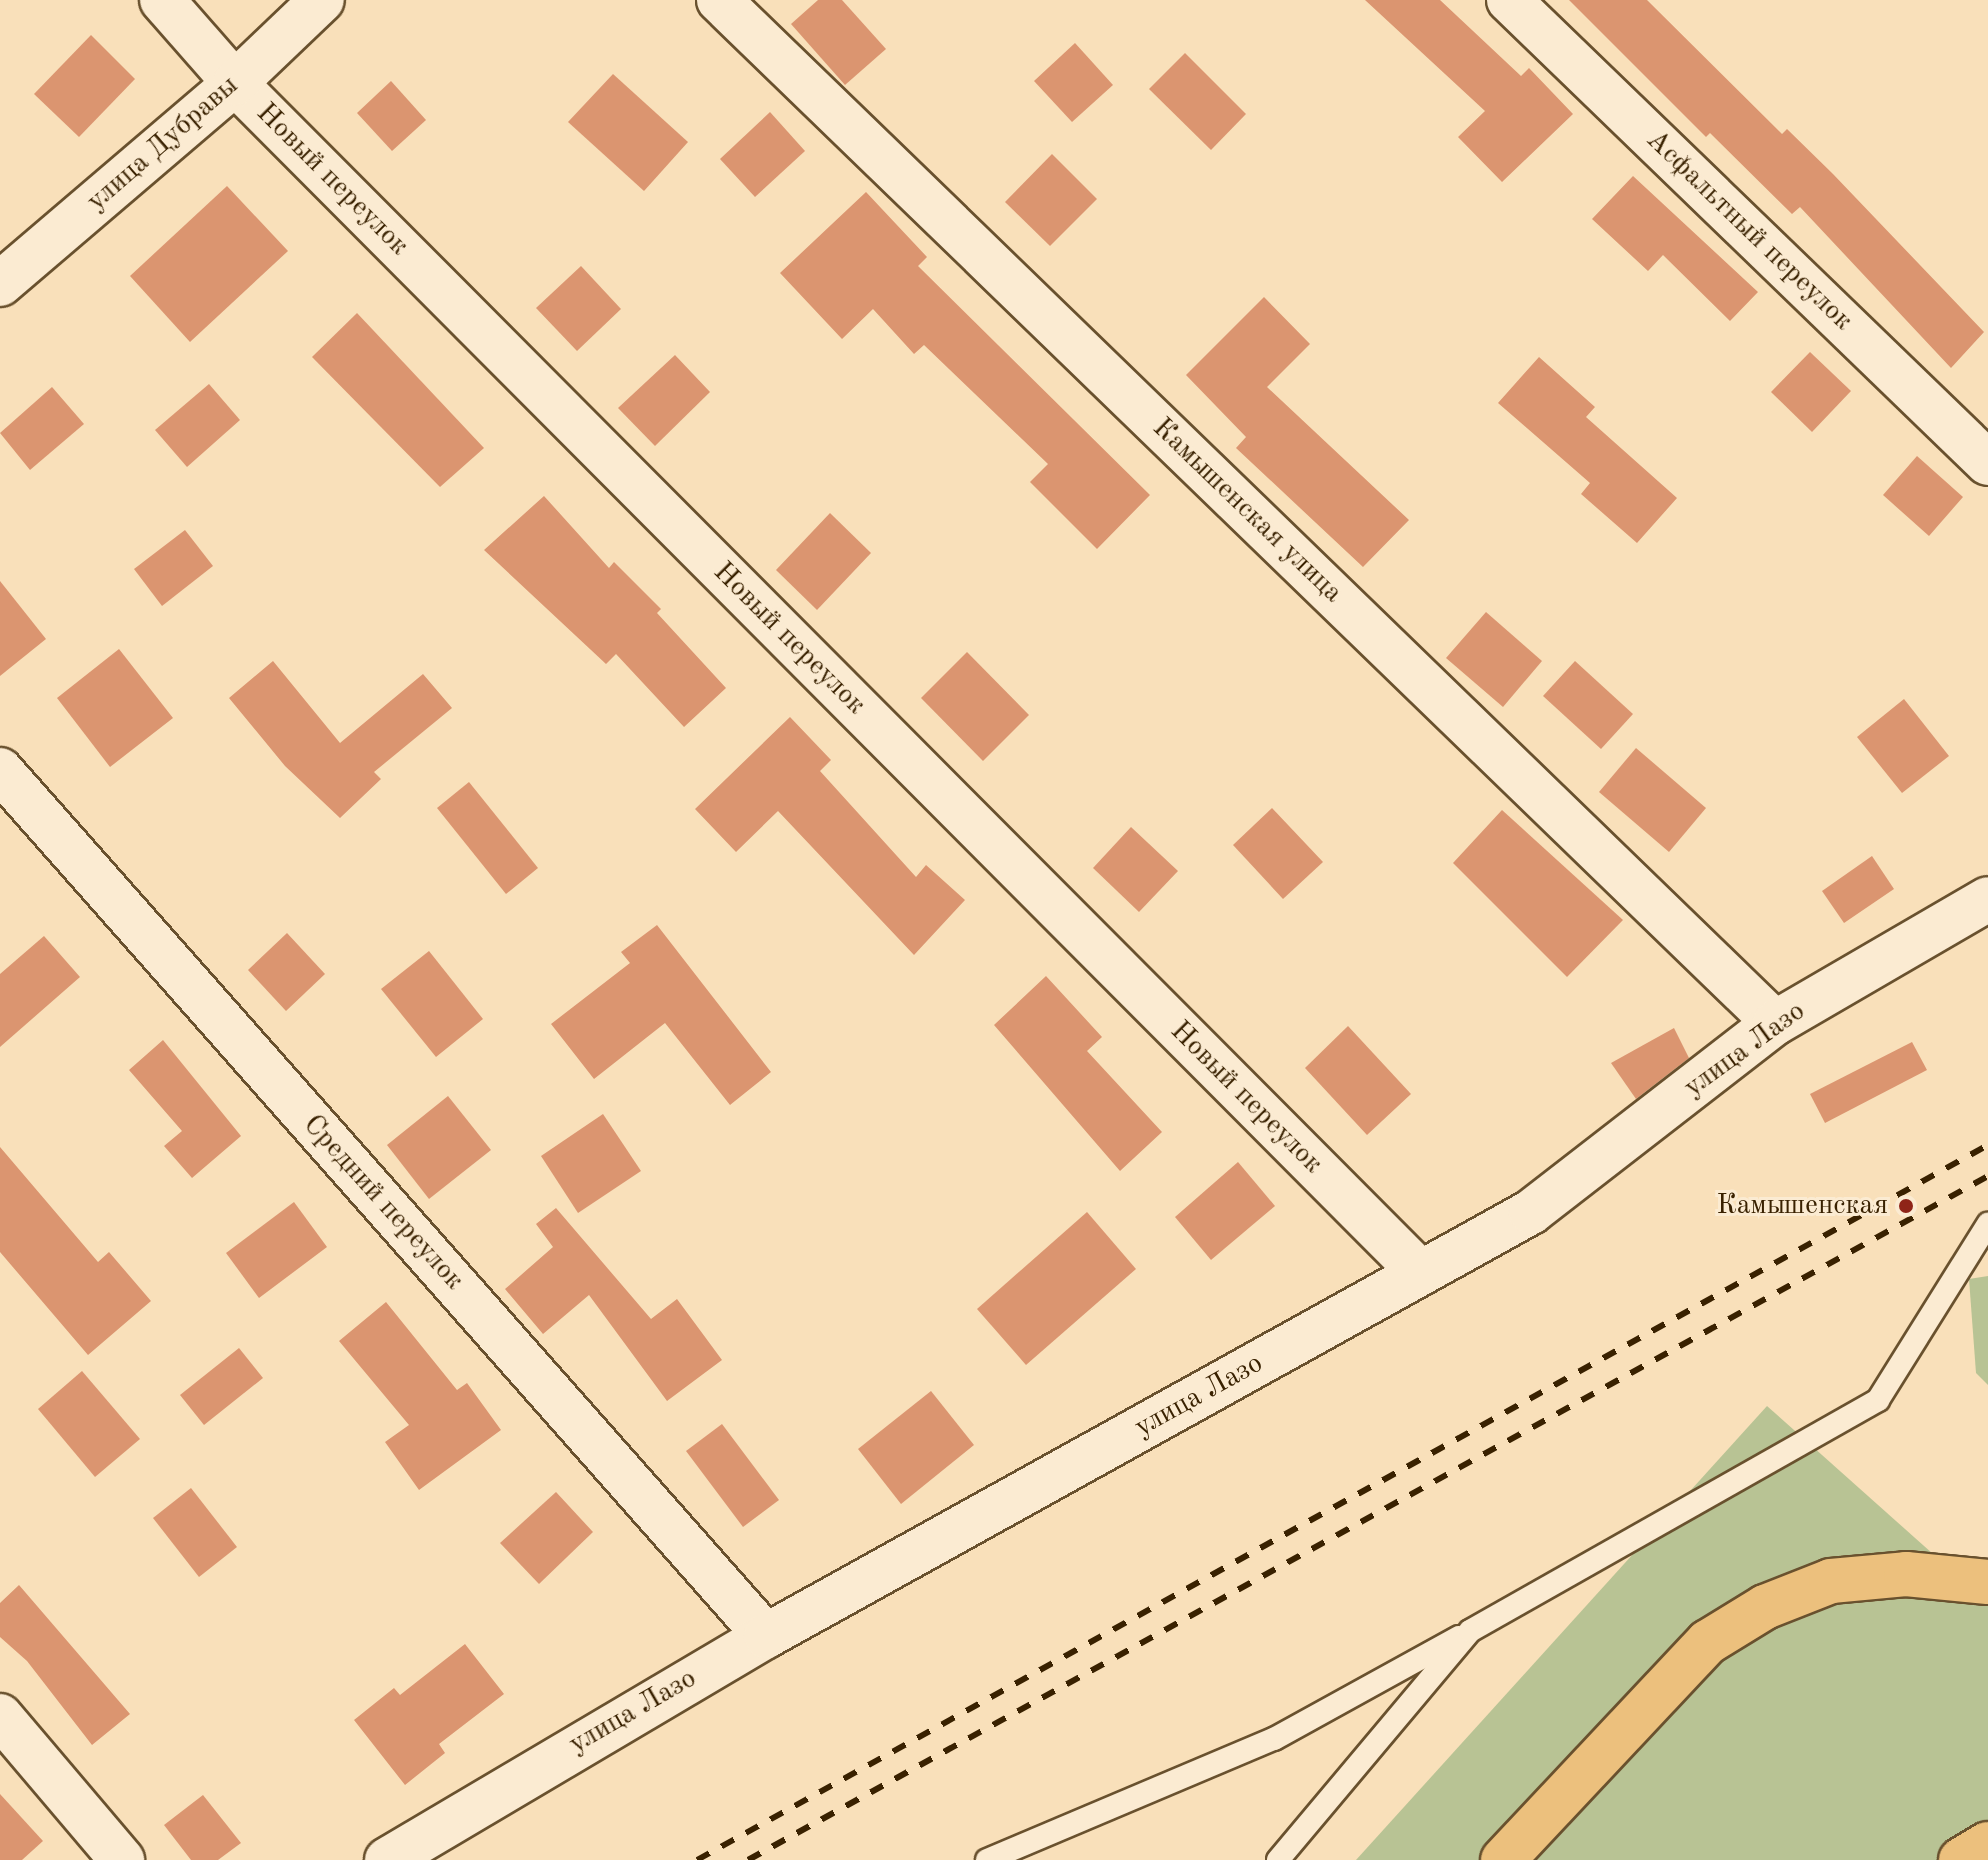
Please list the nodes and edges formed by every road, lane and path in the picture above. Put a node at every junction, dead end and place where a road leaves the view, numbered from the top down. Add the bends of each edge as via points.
1 (162, 0) edge
2 (322, 0) edge
3 (719, 0) edge
4 (1509, 0) edge
5 (235, 83) junction
6 (0, 284) edge
7 (1988, 463) edge
8 (0, 770) edge
9 (1988, 899) edge
10 (1775, 1023) junction
11 (1988, 1224) edge
12 (1421, 1273) junction
13 (1988, 1582) edge
14 (1470, 1631) junction
15 (766, 1636) junction
16 (0, 1716) edge
17 (1988, 1844) edge
18 (122, 1860) edge
19 (387, 1860) edge
20 (987, 1860) edge
21 (1278, 1860) edge
22 (1503, 1860) edge
23 (1961, 1860) edge

1 - 5 street, Новый переулок
2 - 5 street, улица Дубравы
3 - 10 street, Камышенская улица
4 - 7 street, Асфальтный переулок
5 - 6 street, улица Дубравы
5 - 12 street, Новый переулок
8 - 15 street, Средний переулок
9 - 10 street, улица Лазо
10 - 12 street, улица Лазо via 1531,1212
11 - 14 lane via 1878,1400
12 - 15 street, улица Лазо
13 - 22 highway via 1906,1574 1831,1581 1765,1607 1708,1642
14 - 20 lane via 1274,1739
14 - 21 lane
15 - 19 street, улица Лазо
16 - 18 street
17 - 23 highway

